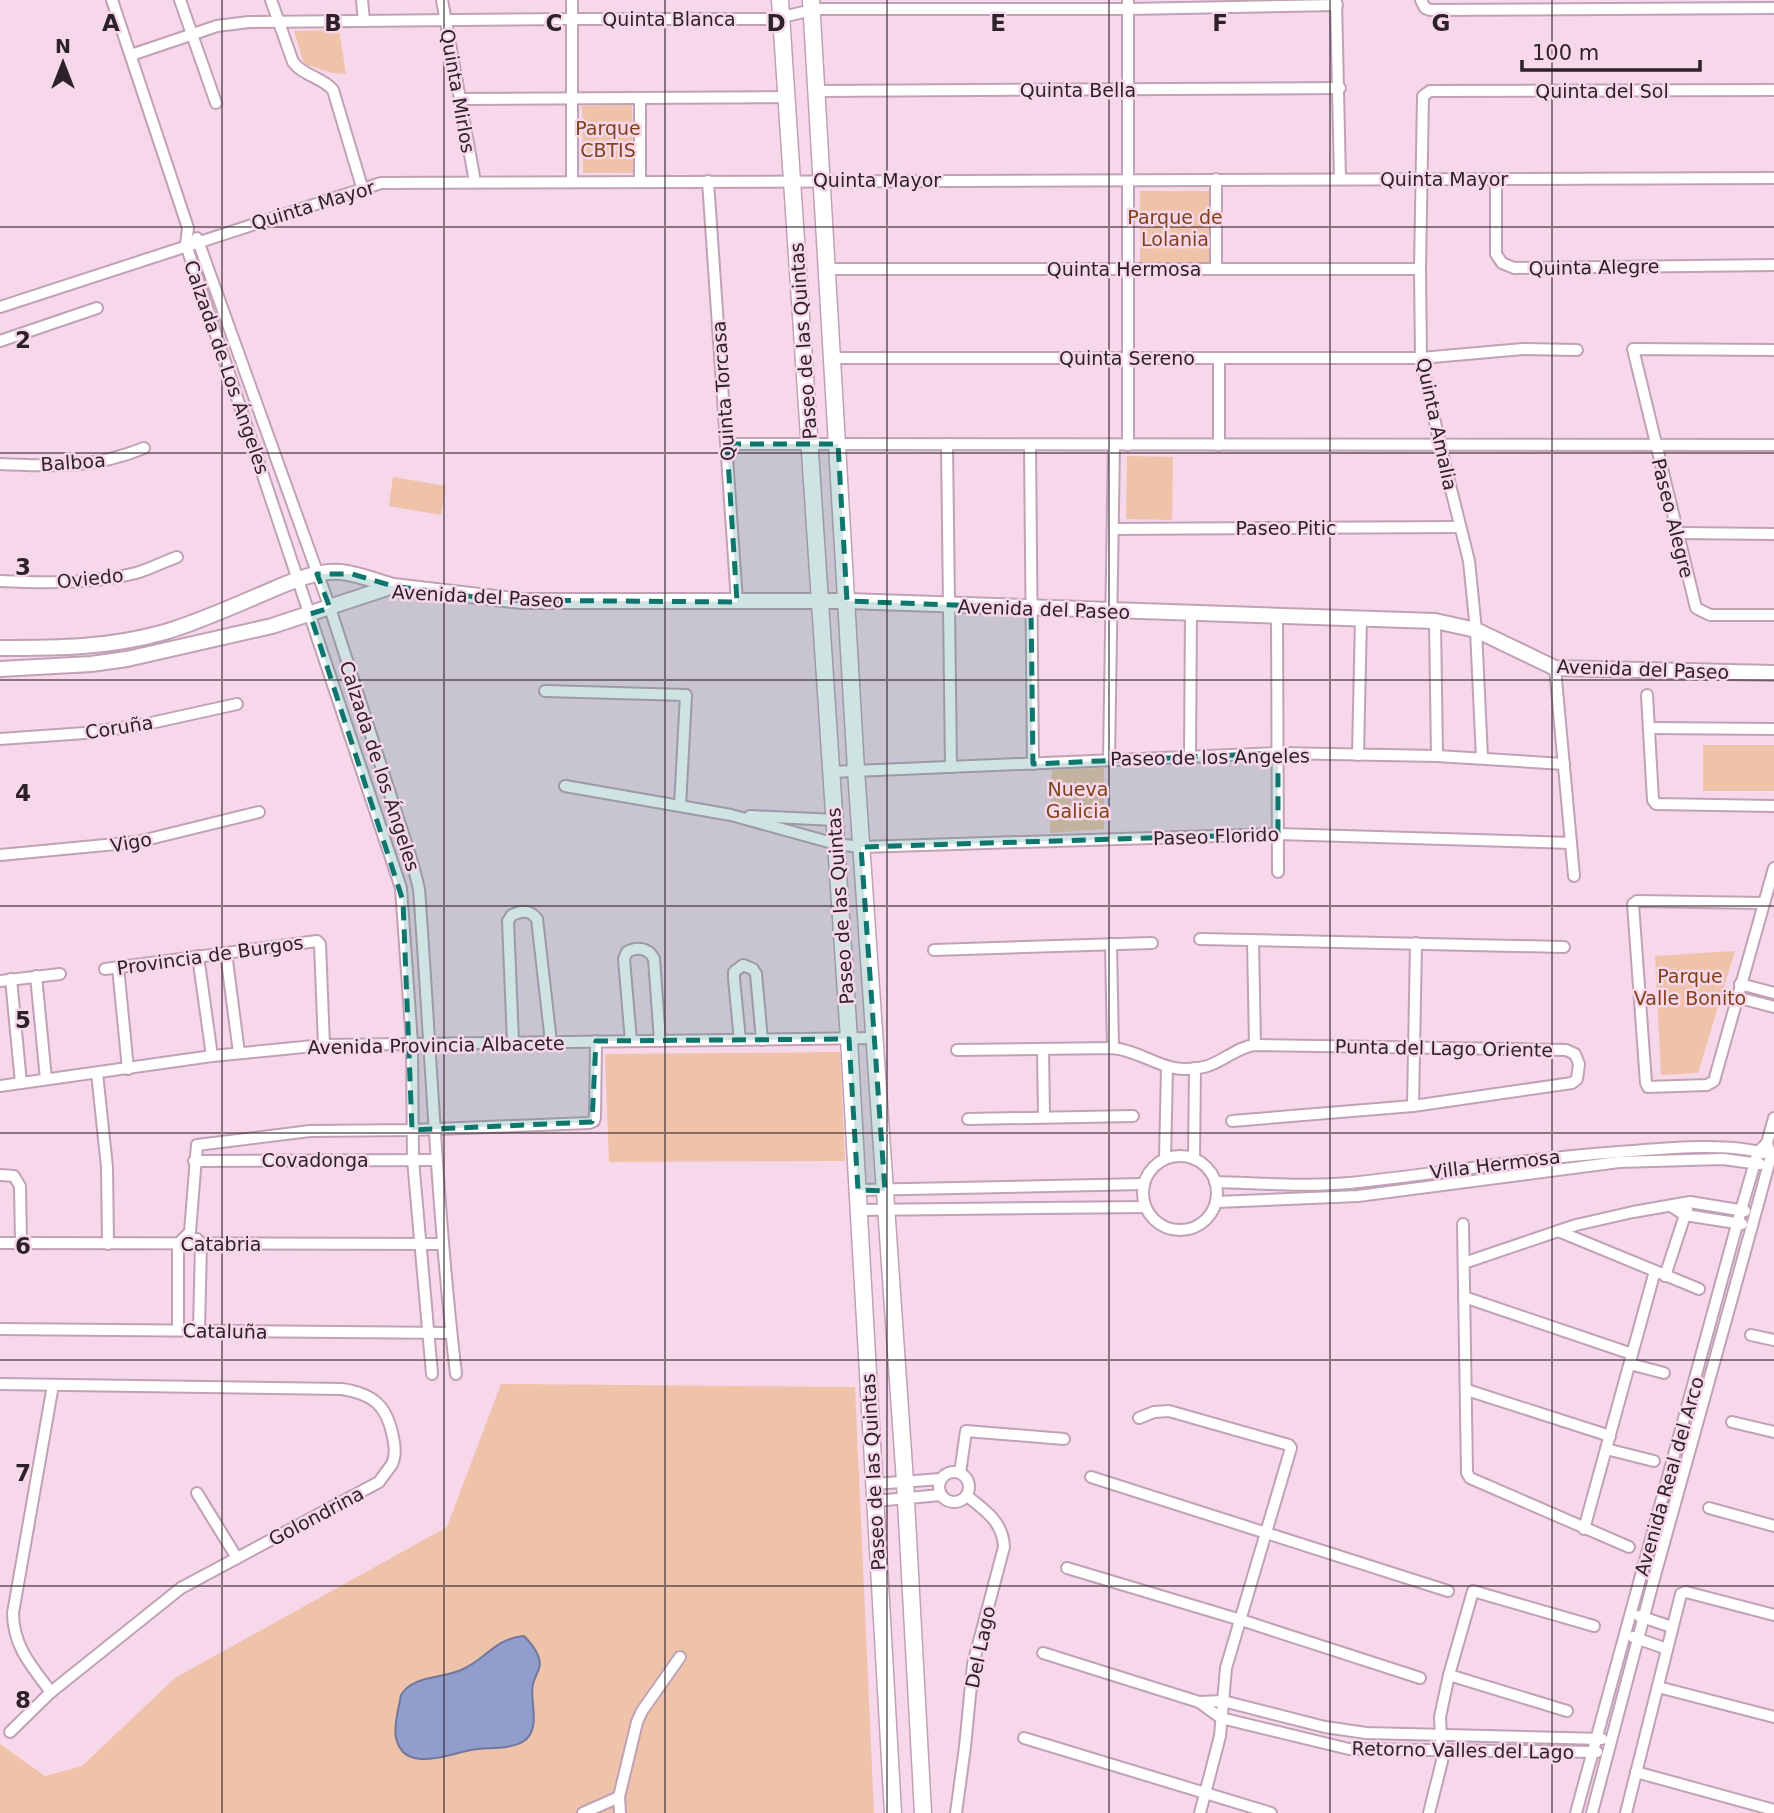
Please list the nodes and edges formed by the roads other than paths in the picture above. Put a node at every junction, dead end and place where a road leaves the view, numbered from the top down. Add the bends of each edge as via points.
1 (112, 0) edge
2 (180, 0) edge
3 (271, 0) edge
4 (362, 0) edge
5 (442, 0) edge
6 (572, 0) edge
7 (780, 0) edge
8 (1421, 0) edge
9 (1337, 2) edge
10 (1128, 4) edge
11 (812, 5) edge
12 (1774, 8) edge
13 (781, 18) junction
14 (445, 19) junction
15 (572, 19) junction
16 (364, 21) junction
17 (278, 22) junction
18 (192, 35) junction
19 (131, 55) junction
20 (1340, 88) junction
21 (1128, 89) junction
22 (1774, 90) edge
23 (817, 91) junction
24 (1430, 91) joint
25 (786, 97) junction
26 (572, 98) junction
27 (639, 98) junction
28 (460, 99) junction
29 (216, 103) dead end
30 (1496, 178) junction
31 (1774, 178) edge
32 (1216, 179) junction
33 (1340, 179) junction
34 (1422, 179) junction
35 (822, 180) junction
36 (1128, 180) junction
37 (708, 181) junction
38 (792, 181) junction
39 (475, 182) junction
40 (572, 182) junction
41 (640, 182) junction
42 (362, 187) junction
43 (188, 228) junction
44 (200, 241) junction
45 (186, 245) junction
46 (1774, 265) edge
47 (827, 269) junction
48 (1128, 269) junction
49 (1216, 269) junction
50 (1420, 269) junction
51 (0, 307) edge
52 (97, 308) dead end
53 (0, 341) edge
54 (1577, 350) dead end
55 (1774, 350) edge
56 (833, 358) junction
57 (1128, 358) junction
58 (1219, 358) junction
59 (1421, 358) junction
60 (727, 444) junction
61 (810, 444) junction
62 (838, 444) junction
63 (947, 444) junction
64 (1030, 445) junction
65 (1114, 445) junction
66 (1128, 445) junction
67 (1219, 445) junction
68 (1440, 445) junction
69 (1655, 445) junction
70 (1774, 445) edge
71 (144, 448) dead end
72 (0, 464) edge
73 (1459, 527) junction
74 (1112, 529) junction
75 (1678, 533) junction
76 (1774, 534) edge
77 (177, 557) dead end
78 (317, 574) junction
79 (298, 579) junction
80 (0, 581) edge
81 (393, 586) junction
82 (847, 601) junction
83 (737, 602) junction
84 (821, 602) junction
85 (949, 605) junction
86 (330, 608) junction
87 (1031, 608) junction
88 (1111, 611) junction
89 (1191, 613) junction
90 (310, 614) junction
91 (1277, 615) junction
92 (1774, 615) edge
93 (1361, 617) junction
94 (1435, 621) junction
95 (1476, 630) junction
96 (0, 648) edge
97 (1555, 668) junction
98 (0, 669) edge
99 (1774, 673) edge
100 (545, 691) dead end
101 (1647, 695) dead end
102 (237, 704) dead end
103 (1650, 728) junction
104 (1774, 729) edge
105 (0, 739) edge
106 (1278, 754) junction
107 (1358, 755) junction
108 (1190, 756) junction
109 (1437, 756) junction
110 (1482, 758) junction
111 (1109, 759) junction
112 (1033, 764) junction
113 (1563, 764) junction
114 (951, 767) junction
115 (856, 770) junction
116 (831, 772) junction
117 (565, 786) dead end
118 (680, 806) junction
119 (1774, 806) edge
120 (259, 812) dead end
121 (731, 815) junction
122 (835, 820) junction
123 (1278, 834) junction
124 (1571, 843) junction
125 (836, 844) junction
126 (861, 847) junction
127 (0, 855) edge
128 (1774, 867) edge
129 (1278, 872) dead end
130 (1574, 877) dead end
131 (1763, 903) junction
132 (1200, 939) dead end
133 (1253, 940) junction
134 (1152, 943) dead end
135 (1416, 943) junction
136 (1111, 944) junction
137 (1564, 947) dead end
138 (934, 950) dead end
139 (226, 953) junction
140 (198, 956) junction
141 (118, 967) junction
142 (105, 969) dead end
143 (60, 974) dead end
144 (36, 976) junction
145 (6, 980) edge
146 (1740, 984) junction
147 (1774, 993) edge
148 (1736, 997) junction
149 (1774, 1007) edge
150 (874, 1038) junction
151 (849, 1039) junction
152 (740, 1040) junction
153 (762, 1040) junction
154 (596, 1041) junction
155 (631, 1041) junction
156 (660, 1041) junction
157 (430, 1042) junction
158 (513, 1042) junction
159 (551, 1042) junction
160 (412, 1043) junction
161 (324, 1045) junction
162 (1255, 1045) junction
163 (1113, 1048) junction
164 (1414, 1048) junction
165 (1044, 1049) junction
166 (957, 1051) dead end
167 (239, 1053) junction
168 (212, 1056) junction
169 (1167, 1068) junction
170 (1195, 1068) junction
171 (128, 1069) junction
172 (97, 1073) junction
173 (46, 1079) junction
174 (21, 1083) junction
175 (0, 1086) edge
176 (1413, 1106) junction
177 (1133, 1116) dead end
178 (1044, 1117) junction
179 (1774, 1118) edge
180 (968, 1119) dead end
181 (1232, 1121) dead end
182 (433, 1129) junction
183 (412, 1130) junction
184 (1768, 1143) junction
185 (1756, 1157) junction
186 (1165, 1158) junction
187 (1194, 1159) junction
188 (413, 1160) junction
189 (435, 1160) junction
190 (194, 1161) junction
191 (1772, 1161) edge
192 (0, 1175) edge
193 (1215, 1182) junction
194 (1143, 1184) junction
195 (858, 1190) junction
196 (885, 1191) junction
197 (1216, 1202) junction
198 (1689, 1202) junction
199 (1671, 1206) junction
200 (1145, 1207) junction
201 (886, 1209) junction
202 (859, 1210) junction
203 (1741, 1210) junction
204 (1756, 1213) junction
205 (1685, 1215) junction
206 (1738, 1223) junction
207 (1463, 1224) dead end
208 (1752, 1226) junction
209 (1558, 1231) junction
210 (190, 1232) junction
211 (0, 1243) edge
212 (21, 1243) junction
213 (108, 1244) junction
214 (178, 1244) junction
215 (201, 1244) junction
216 (419, 1244) junction
217 (443, 1244) junction
218 (1464, 1263) junction
219 (1660, 1274) junction
220 (1699, 1289) dead end
221 (1464, 1297) junction
222 (0, 1329) edge
223 (178, 1330) junction
224 (199, 1330) junction
225 (428, 1332) junction
226 (451, 1333) junction
227 (1751, 1335) dead end
228 (1774, 1340) edge
229 (1631, 1359) junction
230 (1664, 1373) dead end
231 (432, 1374) dead end
232 (456, 1374) dead end
233 (0, 1384) edge
234 (53, 1385) junction
235 (1467, 1390) junction
236 (1693, 1390) junction
237 (1706, 1394) junction
238 (1139, 1418) dead end
239 (1732, 1422) dead end
240 (1774, 1432) edge
241 (1610, 1436) junction
242 (1063, 1439) dead end
243 (1606, 1450) junction
244 (1654, 1461) dead end
245 (960, 1473) junction
246 (1091, 1477) dead end
247 (941, 1479) junction
248 (905, 1482) junction
249 (874, 1484) junction
250 (197, 1493) dead end
251 (941, 1496) junction
252 (967, 1496) junction
253 (906, 1499) junction
254 (875, 1501) junction
255 (1709, 1508) dead end
256 (1774, 1526) edge
257 (1584, 1529) junction
258 (1266, 1533) junction
259 (1629, 1547) dead end
260 (237, 1558) junction
261 (1067, 1568) dead end
262 (1448, 1591) dead end
263 (1630, 1613) junction
264 (1774, 1615) edge
265 (1645, 1618) junction
266 (1241, 1620) junction
267 (1594, 1626) dead end
268 (1672, 1627) junction
269 (1624, 1633) junction
270 (1639, 1639) junction
271 (1667, 1649) junction
272 (1043, 1653) dead end
273 (680, 1657) dead end
274 (1449, 1675) junction
275 (1420, 1678) dead end
276 (1658, 1687) junction
277 (51, 1692) junction
278 (1223, 1701) junction
279 (1199, 1702) junction
280 (1567, 1711) dead end
281 (1774, 1717) edge
282 (1221, 1718) junction
283 (10, 1732) dead end
284 (1441, 1736) junction
285 (1024, 1738) dead end
286 (1597, 1739) junction
287 (1612, 1739) junction
288 (1442, 1750) junction
289 (1593, 1752) junction
290 (1609, 1752) junction
291 (1636, 1772) junction
292 (1206, 1794) junction
293 (620, 1797) junction
294 (1774, 1810) edge
295 (583, 1813) edge
296 (620, 1813) edge
297 (893, 1813) edge
298 (923, 1813) edge
299 (956, 1813) edge
300 (1200, 1813) edge
301 (1271, 1813) edge
302 (1429, 1813) edge
303 (1576, 1813) edge
304 (1592, 1813) edge
305 (1626, 1813) edge

1 - 19 street, Calzada de Los Ángeles
2 - 18 street
3 - 17 street
4 - 16 street
5 - 14 street, Quinta Mirlos
6 - 15 street
7 - 13 main road, Paseo de las Quintas
8 - 12 street via 1430,9
9 - 10 street, Quinta Blanca
9 - 20 street
10 - 11 street, Quinta Blanca
10 - 21 street
11 - 13 street, Quinta Blanca
11 - 23 main road, Paseo de las Quintas
13 - 15 street, Quinta Blanca
13 - 25 main road, Paseo de las Quintas
14 - 15 street, Quinta Blanca
14 - 16 street, Quinta Blanca
14 - 28 street, Quinta Mirlos
15 - 26 street
16 - 17 street, Quinta Blanca
17 - 18 street, Quinta Blanca via 217,26
17 - 42 street via 297,67 333,90
18 - 19 street, Quinta Blanca
18 - 29 street
19 - 43 street, Calzada de Los Ángeles
20 - 21 street, Quinta Bella
20 - 33 street
21 - 23 street, Quinta Bella
21 - 36 street
22 - 24 street, Quinta del Sol
23 - 35 main road, Paseo de las Quintas
24 - 34 street, Quinta Amalia via 1423,96
25 - 27 street
25 - 38 main road, Paseo de las Quintas
26 - 27 street
26 - 28 street
26 - 40 street
27 - 41 street
28 - 39 street, Quinta Mirlos
30 - 31 street, Quinta Mayor
30 - 34 street, Quinta Mayor
30 - 46 street, Quinta Alegre via 1496,254 1502,264 1514,268
32 - 33 street, Quinta Mayor
32 - 36 street, Quinta Mayor
32 - 49 street
33 - 34 street, Quinta Mayor
34 - 50 street, Quinta Amalia
35 - 36 street, Quinta Mayor
35 - 38 street, Quinta Mayor
35 - 47 main road, Paseo de las Quintas
36 - 48 street
37 - 38 street, Quinta Mayor
37 - 41 street, Quinta Mayor
37 - 60 street, Quinta Torcasa
38 - 61 main road, Paseo de las Quintas
39 - 40 street, Quinta Mayor
39 - 42 street, Quinta Mayor
40 - 41 street, Quinta Mayor
42 - 44 street, Quinta Mayor
43 - 44 street, Calzada de los Ángeles
43 - 45 street, Calzada de Los Ángeles
44 - 45 street, Quinta Mayor
44 - 78 street, Calzada de los Ángeles
45 - 51 street, Quinta Mayor
45 - 79 street, Calzada de Los Ángeles
47 - 48 street, Quinta Hermosa
47 - 56 main road, Paseo de las Quintas
48 - 49 street, Quinta Hermosa
48 - 57 street
49 - 50 street, Quinta Hermosa
50 - 59 street, Quinta Amalia
52 - 53 street
54 - 59 street, Quinta Sereno via 1523,349
55 - 69 street, Paseo Alegre via 1633,349
56 - 57 street, Quinta Sereno
56 - 62 main road, Paseo de las Quintas
57 - 58 street, Quinta Sereno
57 - 66 street
58 - 59 street, Quinta Sereno
58 - 67 street
59 - 68 street, Quinta Amalia
60 - 61 street
60 - 83 street, Quinta Torcasa
61 - 62 street
61 - 84 main road, Paseo de las Quintas
62 - 63 street
62 - 82 main road, Paseo de las Quintas
63 - 64 street
63 - 85 street
64 - 65 street
64 - 87 street
65 - 66 street
65 - 74 street
66 - 67 street
67 - 68 street
68 - 69 street
68 - 73 street, Quinta Amalia
69 - 70 street
69 - 75 street, Paseo Alegre
71 - 72 street, Balboa via 118,458 70,466
73 - 74 street, Paseo Pitic
73 - 95 street, Quinta Amalia via 1469,561
74 - 88 street
75 - 76 street
75 - 92 street, Paseo Alegre via 1694,604 1700,611
77 - 80 street, Oviedo via 109,579
78 - 79 street
78 - 81 street via 352,574
78 - 86 street, Calzada de los Ángeles
79 - 90 street, Calzada de Los Ángeles
79 - 96 street via 214,614 131,640 88,647
81 - 83 street, Avenida del Paseo via 522,601
81 - 86 street, Avenida del Paseo
82 - 84 street, Avenida del Paseo
82 - 85 street, Avenida del Paseo
82 - 115 main road, Paseo de las Quintas
83 - 84 street, Avenida del Paseo
84 - 116 main road, Paseo de las Quintas
85 - 87 street, Avenida del Paseo
85 - 114 street
86 - 90 street, Avenida del Paseo
86 - 157 street, Calzada de los Ángeles via 419,889
87 - 88 street, Avenida del Paseo
87 - 112 street
88 - 89 street, Avenida del Paseo
88 - 111 street
89 - 91 street, Avenida del Paseo
89 - 108 street
90 - 98 street, Avenida del Paseo via 127,659
90 - 160 street, Calzada de los Ángeles via 401,888
91 - 93 street, Avenida del Paseo
91 - 106 street
93 - 94 street, Avenida del Paseo
93 - 107 street
94 - 95 street, Avenida del Paseo
94 - 109 street
95 - 97 street, Avenida del Paseo
95 - 110 street, Quinta Amalia
97 - 99 street, Avenida del Paseo
97 - 113 street
100 - 118 street via 685,695
101 - 103 street
102 - 105 street, Coruña via 142,725
103 - 104 street
103 - 119 street via 1656,804
106 - 107 street, Paseo de los Angeles
106 - 108 street, Paseo de los Angeles
106 - 123 street
107 - 109 street, Paseo de los Angeles
108 - 111 street, Paseo de los Angeles
109 - 110 street, Paseo de los Angeles
110 - 113 street, Paseo de los Angeles
111 - 112 street, Paseo de los Angeles
112 - 114 street, Paseo de los Angeles
113 - 124 street
114 - 115 street, Paseo de los Angeles
115 - 116 street, Paseo de los Angeles
115 - 126 main road, Paseo de las Quintas
116 - 122 main road, Paseo de las Quintas
117 - 118 street
118 - 121 street
120 - 127 street, Vigo via 137,842
121 - 122 street
121 - 125 street, Paseo Florido
122 - 125 main road, Paseo de las Quintas
123 - 124 street, Paseo Florido
123 - 126 street, Paseo Florido
123 - 129 street
124 - 130 street
125 - 126 street, Paseo Florido
125 - 151 main road, Paseo de las Quintas
126 - 150 main road, Paseo de las Quintas
128 - 131 street
131 - 146 street
131 - 148 street via 1633,904 1647,1085 1711,1084
132 - 133 street
133 - 135 street
133 - 162 street
134 - 136 street
135 - 137 street
135 - 164 street
136 - 138 street
136 - 163 street
139 - 140 street, Provincia de Burgos
139 - 161 street, Provincia de Burgos via 320,944
139 - 167 street
140 - 141 street, Provincia de Burgos
140 - 168 street
141 - 142 street, Provincia de Burgos
141 - 171 street
143 - 144 street
144 - 145 street
144 - 173 street
145 - 174 street
146 - 147 street
146 - 148 street
148 - 149 street
150 - 151 street, Avenida Provincia Albacete
150 - 196 main road, Paseo de las Quintas
151 - 153 street, Avenida Provincia Albacete
151 - 195 main road, Paseo de las Quintas
152 - 153 street, Avenida Provincia Albacete
152 - 153 street via 734,972 743,965 756,974
152 - 156 street, Avenida Provincia Albacete
154 - 155 street, Avenida Provincia Albacete
154 - 159 street, Avenida Provincia Albacete
154 - 182 street via 592,1122
155 - 156 street, Avenida Provincia Albacete
155 - 156 street via 624,959 627,952 639,948 654,959
157 - 158 street, Avenida Provincia Albacete
157 - 160 street, Avenida Provincia Albacete
157 - 182 street, Calzada de los Ángeles
158 - 159 street, Avenida Provincia Albacete
158 - 159 street via 508,921 526,911 537,919
160 - 161 street, Avenida Provincia Albacete
160 - 183 street, Calzada de los Ángeles
161 - 167 street, Avenida Provincia Albacete
162 - 164 street, Punta del Lago Oriente
162 - 170 street, Punta del Lago Oriente
163 - 165 street
163 - 169 street
164 - 176 street
164 - 176 street, Punta del Lago Oriente via 1566,1051 1575,1054 1579,1073 1572,1083
165 - 166 street
165 - 178 street
167 - 168 street, Avenida Provincia Albacete
168 - 171 street, Avenida Provincia Albacete
169 - 170 street
169 - 186 street
170 - 187 street
171 - 172 street, Avenida Provincia Albacete
172 - 173 street, Avenida Provincia Albacete
172 - 213 street via 107,1167
173 - 174 street, Avenida Provincia Albacete
174 - 175 street, Avenida Provincia Albacete
176 - 181 street, Punta del Lago Oriente
177 - 178 street
178 - 180 street
179 - 184 street, Avenida Real del Arco
182 - 183 street
182 - 189 street, Calzada de los Ángeles
183 - 188 street, Calzada de los Ángeles
183 - 190 street via 301,1131 197,1145
184 - 185 street
184 - 191 street, Avenida Real del Arco
185 - 191 street, Villa Hermosa
185 - 193 street, Villa Hermosa via 1702,1149 1581,1154 1348,1183
185 - 197 street, Villa Hermosa via 1619,1162 1357,1196
185 - 203 street, Avenida Real del Arco
186 - 187 street
186 - 194 street via 1151,1168
187 - 193 street via 1207,1168
188 - 189 street, Covadonga
188 - 190 street, Covadonga
188 - 216 street, Calzada de los Ángeles
189 - 217 street, Calzada de los Ángeles
190 - 210 street
191 - 204 street, Avenida Real del Arco
192 - 212 street via 14,1176 20,1186
193 - 197 street
194 - 196 street
194 - 200 street
195 - 196 street
195 - 202 main road, Paseo de las Quintas
196 - 201 main road, Paseo de las Quintas
197 - 200 street via 1201,1223 1177,1230 1161,1225
198 - 199 street
198 - 203 street
198 - 205 street
199 - 205 street
199 - 209 street via 1599,1218
200 - 201 street
201 - 202 street
201 - 248 main road, Paseo de las Quintas
202 - 249 main road, Paseo de las Quintas
203 - 204 street
203 - 206 street, Avenida Real del Arco
204 - 208 street, Avenida Real del Arco
205 - 206 street
205 - 219 street
206 - 208 street
206 - 236 street, Avenida Real del Arco
207 - 218 street
208 - 237 street, Avenida Real del Arco
209 - 218 street
209 - 219 street
210 - 214 street
210 - 215 street
211 - 212 street, Catabria
212 - 213 street, Catabria
213 - 214 street, Catabria
214 - 215 street, Catabria
214 - 223 street
215 - 216 street, Catabria
215 - 224 street
216 - 217 street, Catabria
216 - 225 street, Calzada de los Ángeles
217 - 226 street, Calzada de los Ángeles
218 - 221 street
219 - 220 street
219 - 229 street
221 - 229 street
221 - 235 street
222 - 223 street, Cataluña
223 - 224 street, Cataluña
224 - 225 street, Cataluña
225 - 226 street, Cataluña
225 - 231 street, Calzada de los Ángeles
226 - 232 street, Calzada de los Ángeles
227 - 228 street
229 - 230 street
229 - 241 street
233 - 234 street, Golondrina
234 - 260 street, Golondrina via 342,1389 361,1392 378,1402 389,1419 395,1447 393,1462 379,1482
234 - 277 street via 13,1613 22,1653
235 - 241 street
235 - 257 street via 1466,1468 1470,1478
236 - 237 street
236 - 263 street, Avenida Real del Arco
237 - 265 street, Avenida Real del Arco
238 - 258 street via 1169,1411 1290,1447
239 - 240 street
241 - 243 street
242 - 245 street via 966,1431
243 - 244 street
243 - 257 street
245 - 247 street
245 - 252 street via 969,1483
246 - 258 street
247 - 248 street
247 - 251 street
248 - 249 street
248 - 253 main road, Paseo de las Quintas
249 - 254 main road, Paseo de las Quintas
250 - 260 street
251 - 252 street via 957,1503
251 - 253 street
252 - 299 street, Del Lago via 999,1524 1004,1547 973,1664
253 - 254 street
253 - 298 main road, Paseo de las Quintas
254 - 297 main road, Paseo de las Quintas
255 - 256 street
257 - 259 street
258 - 262 street
258 - 266 street
260 - 277 street, Golondrina via 181,1588
261 - 266 street
263 - 265 street
263 - 269 street, Avenida Real del Arco
264 - 268 street via 1686,1592 1681,1594
265 - 268 street
265 - 270 street, Avenida Real del Arco
266 - 275 street
266 - 278 street via 1226,1668
267 - 274 street via 1476,1591
268 - 271 street
269 - 270 street
269 - 286 street, Avenida Real del Arco
270 - 271 street
270 - 287 street, Avenida Real del Arco
271 - 276 street
272 - 279 street
273 - 293 street via 642,1711
274 - 280 street
274 - 284 street
276 - 281 street
276 - 291 street
277 - 283 street, Golondrina
278 - 279 street, Retorno Valles del Lago
278 - 282 street
278 - 284 street, Retorno Valles del Lago via 1335,1729
279 - 282 street, Retorno Valles del Lago
282 - 288 street, Retorno Valles del Lago via 1337,1747
282 - 292 street
284 - 286 street, Retorno Valles del Lago
284 - 288 street
285 - 292 street
286 - 287 street, Retorno Valles del Lago
286 - 289 street, Avenida Real del Arco
287 - 290 street, Avenida Real del Arco
288 - 289 street, Retorno Valles del Lago
288 - 302 street
289 - 290 street, Retorno Valles del Lago
289 - 303 street, Avenida Real del Arco
290 - 304 street, Avenida Real del Arco
291 - 294 street
291 - 305 street
292 - 300 street
292 - 301 street
293 - 295 street
293 - 296 street

